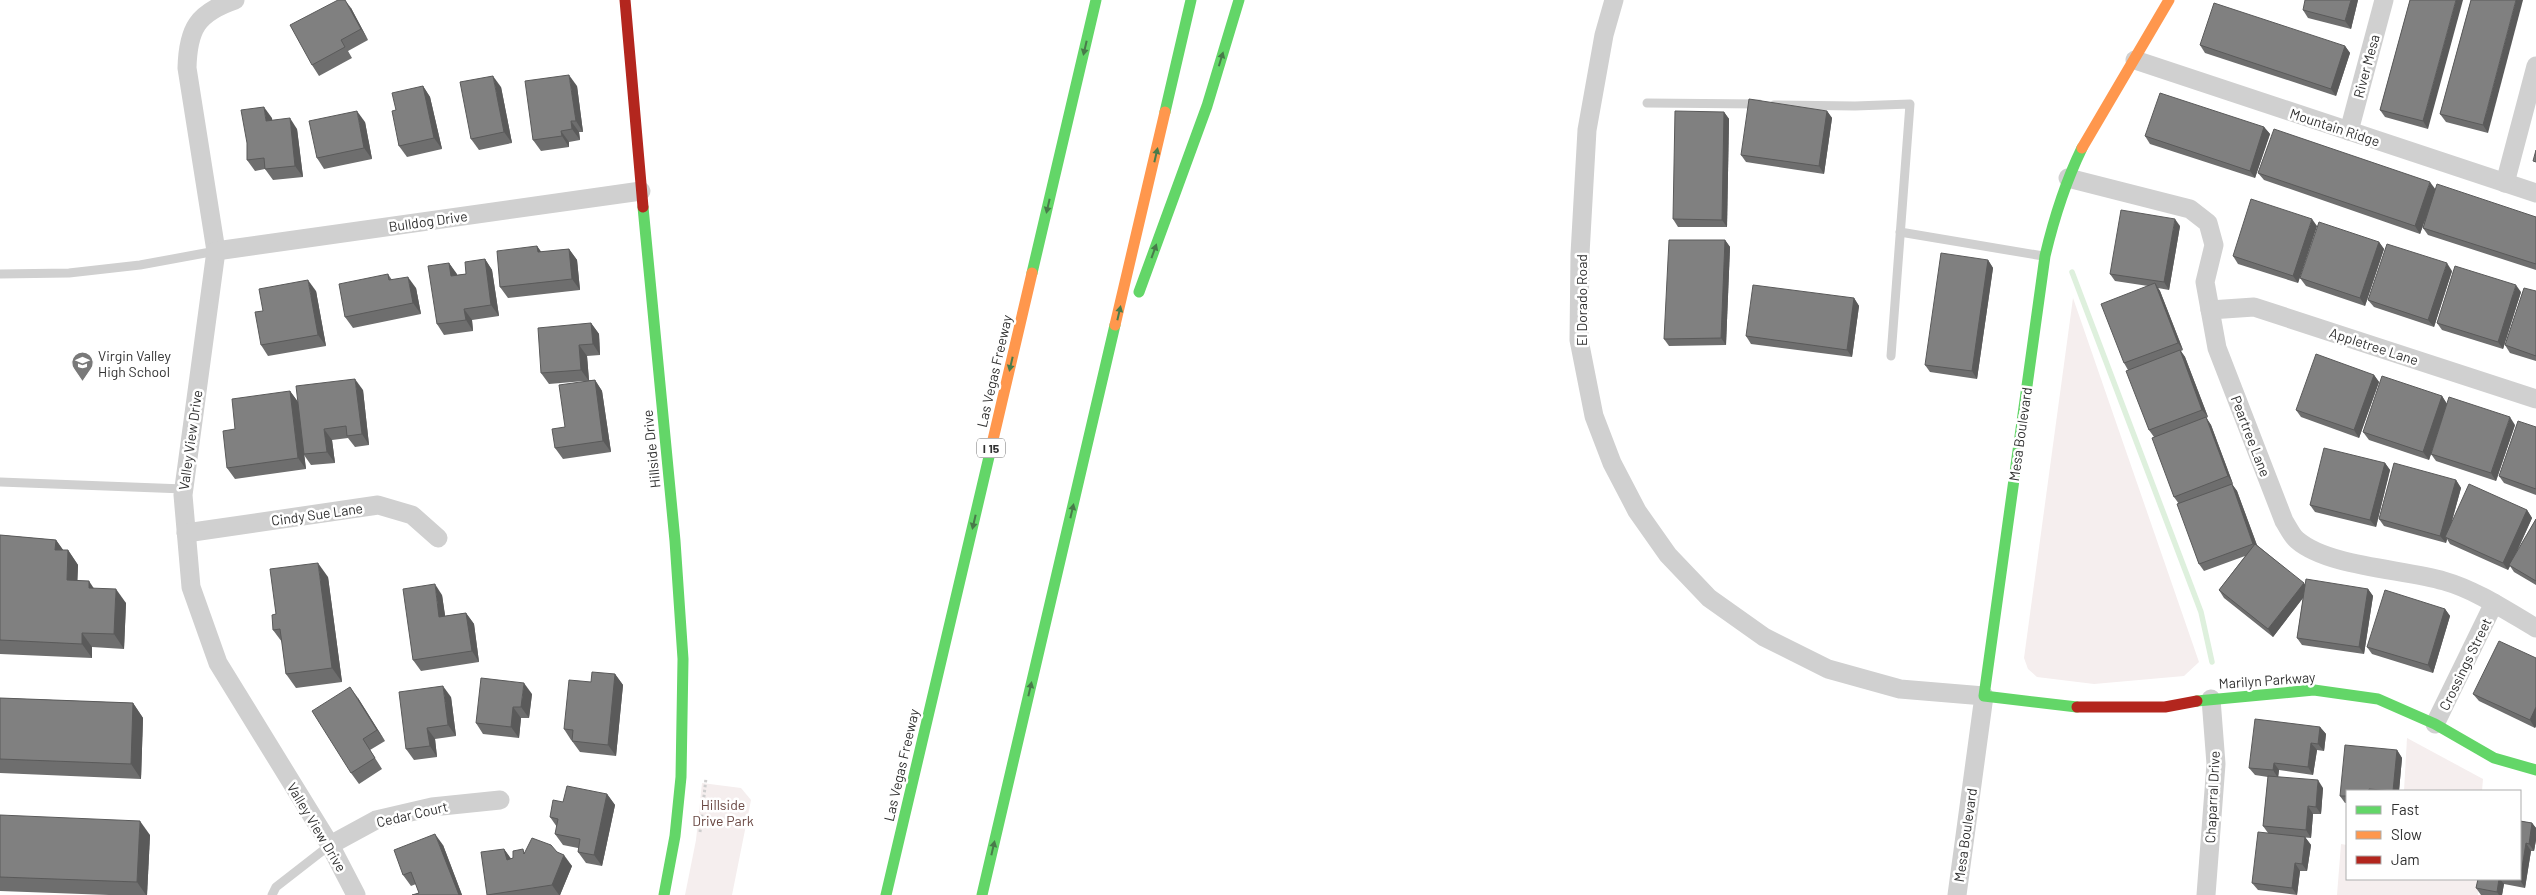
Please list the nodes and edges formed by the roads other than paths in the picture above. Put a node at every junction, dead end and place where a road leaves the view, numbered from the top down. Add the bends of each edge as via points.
1 (235, 0) edge
2 (624, 0) edge
3 (1096, 0) edge
4 (1191, 0) edge
5 (1240, 0) edge
6 (1614, 0) edge
7 (2169, 0) edge
8 (2384, 0) edge
9 (2135, 60) junction
10 (2536, 66) edge
11 (1647, 103) dead end
12 (2349, 131) junction
13 (2068, 178) junction
14 (2505, 183) junction
15 (641, 191) junction
16 (2536, 193) edge
17 (1900, 232) junction
18 (216, 251) junction
19 (2045, 256) junction
20 (0, 274) edge
21 (1136, 300) dead end
22 (2210, 310) junction
23 (1126, 328) dead end
24 (1891, 356) dead end
25 (2536, 399) edge
26 (1096, 412) junction
27 (0, 482) edge
28 (184, 489) junction
29 (186, 533) junction
30 (438, 538) dead end
31 (2494, 603) junction
32 (2536, 628) edge
33 (1984, 696) junction
34 (2211, 699) junction
35 (2435, 724) junction
36 (2536, 770) edge
37 (500, 800) dead end
38 (330, 845) junction
39 (272, 895) edge
40 (356, 895) edge
41 (664, 895) edge
42 (886, 895) edge
43 (982, 895) edge
44 (1957, 895) edge
45 (2206, 895) edge

1 - 18 street, Valley View Drive via 213,8 197,22 188,46 187,68
2 - 15 main road, Hillside Drive
3 -> 42 main road, Las Vegas Freeway / I 15
26 -> 4 main road
21 -> 5 main road via 1206,106
6 - 33 street, El Dorado Road via 1604,35 1587,130 1579,340 1594,416 1612,463 1637,511 1668,555 1709,598 1764,637 1828,669 1900,689
7 - 9 main road, Mesa Boulevard
8 - 12 street, River Mesa
9 - 12 street, Mountain Ridge
9 - 13 main road, Mesa Boulevard
10 - 14 street
11 - 17 lane via 1910,104
12 - 14 street, Mountain Ridge
13 - 19 main road, Mesa Boulevard
13 - 22 street, Peartree Lane via 2190,209 2208,223 2214,245 2205,282
14 - 16 street, Mountain Ridge
15 - 18 street, Bulldog Drive
15 - 41 main road, Hillside Drive via 682,620 683,738
17 - 19 lane
17 - 24 lane
18 - 20 lane via 140,265 69,273
18 - 28 street, Valley View Drive
19 - 33 main road, Mesa Boulevard
22 - 25 street, Appletree Lane via 2254,307
22 - 31 street, Peartree Lane via 2217,348 2284,521 2297,540 2340,559 2445,581
23 - 26 main road
43 -> 26 main road
27 - 28 lane
28 - 29 street, Valley View Drive
29 - 30 street, Cindy Sue Lane via 378,505 412,515
29 - 38 street, Valley View Drive via 191,587 218,663
31 - 32 street, Peartree Lane
31 - 35 street, Crossings Street
33 - 34 main road, Marilyn Parkway via 2081,708 2165,706
33 - 44 street, Mesa Boulevard
34 - 35 main road, Marilyn Parkway via 2314,690 2378,699
34 - 45 street, Chaparral Drive via 2216,764
35 - 36 main road, Marilyn Parkway via 2494,758
37 - 38 street, Cedar Court via 432,806 376,820
38 - 39 lane via 276,887
38 - 40 street, Valley View Drive

